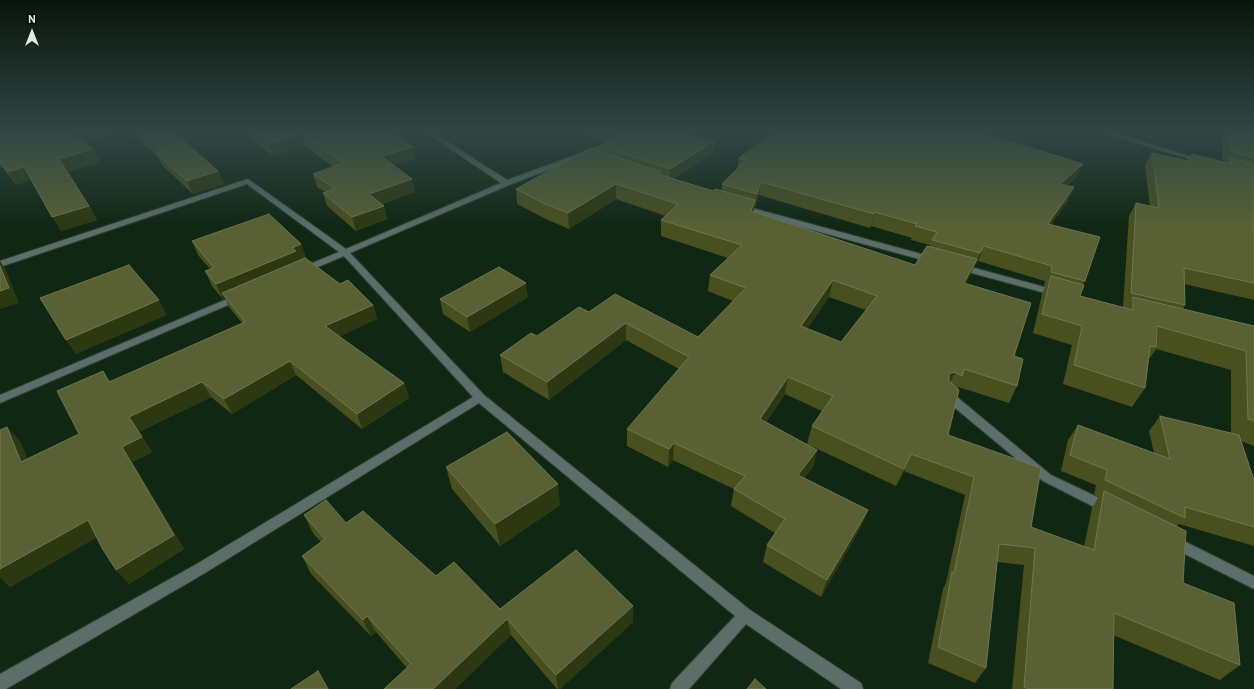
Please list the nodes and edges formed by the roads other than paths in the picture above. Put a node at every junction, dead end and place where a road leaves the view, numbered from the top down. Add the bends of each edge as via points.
1 (479, 165) edge
2 (556, 165) edge
3 (506, 183) junction
4 (731, 205) edge
5 (345, 252) junction
6 (939, 262) edge
7 (0, 264) edge
8 (955, 266) edge
9 (295, 273) edge
10 (245, 294) edge
11 (1063, 295) edge
12 (946, 395) edge
13 (480, 398) junction
14 (0, 399) edge
15 (1116, 513) edge
16 (1164, 538) edge
17 (1254, 583) edge
18 (745, 615) junction
19 (0, 683) edge
20 (678, 689) edge
21 (855, 689) edge

1 - 3 street
2 - 3 street
3 - 5 street
4 - 6 street
5 - 7 street via 248,181
5 - 9 street
5 - 13 street
8 - 11 street
10 - 14 street
12 - 15 street via 1047,478
13 - 18 street
13 - 19 street via 200,569
16 - 17 street
18 - 20 street
18 - 21 street

